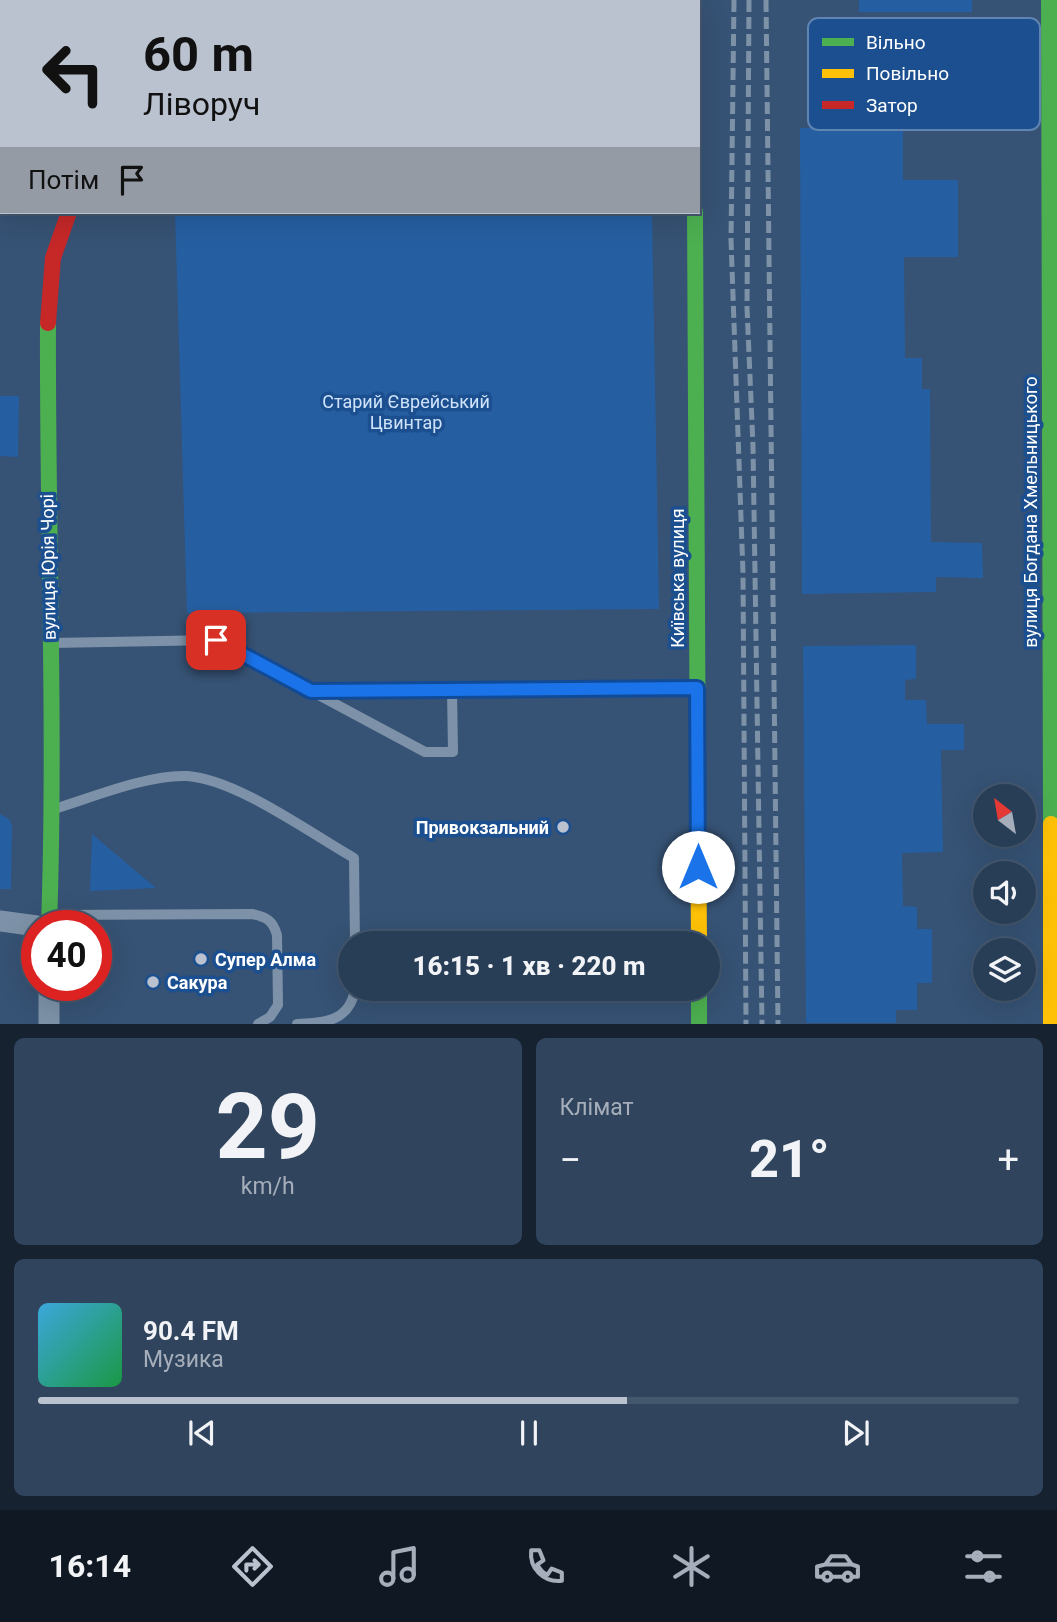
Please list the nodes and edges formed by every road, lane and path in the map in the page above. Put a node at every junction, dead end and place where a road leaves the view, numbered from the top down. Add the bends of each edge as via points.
1 (1049, 0) edge
2 (68, 214) edge
3 (695, 214) edge
4 (50, 643) junction
5 (697, 688) junction
6 (452, 690) junction
7 (311, 691) junction
8 (53, 810) junction
9 (1054, 877) edge
10 (46, 910) edge
11 (112, 919) edge
12 (0, 921) edge
13 (21, 921) edge
14 (355, 931) edge
15 (699, 931) edge
16 (49, 1001) edge
17 (352, 1001) edge
18 (699, 1001) edge
19 (49, 1024) edge
20 (258, 1024) edge
21 (297, 1024) edge
22 (699, 1024) edge
23 (1051, 1024) edge

1 - 9 street, вулиця Богдана Хмельницького
2 - 4 street, вулиця Юрія Чорі via 53,258 48,307
3 - 5 street, Київська вулиця
4 - 7 lane via 216,640
4 - 8 street, вулиця Юрія Чорі
5 - 6 lane
5 - 15 street, Київська вулиця
6 - 7 lane
6 - 7 lane via 453,752 425,752
8 - 10 street, вулиця Юрія Чорі
8 - 14 lane via 153,780 184,776 223,783 354,858
9 - 23 street, вулиця Богдана Хмельницького
11 - 20 lane via 263,916 277,935 278,1005
12 - 13 street
16 - 19 street
17 - 21 lane via 330,1021
18 - 22 street

